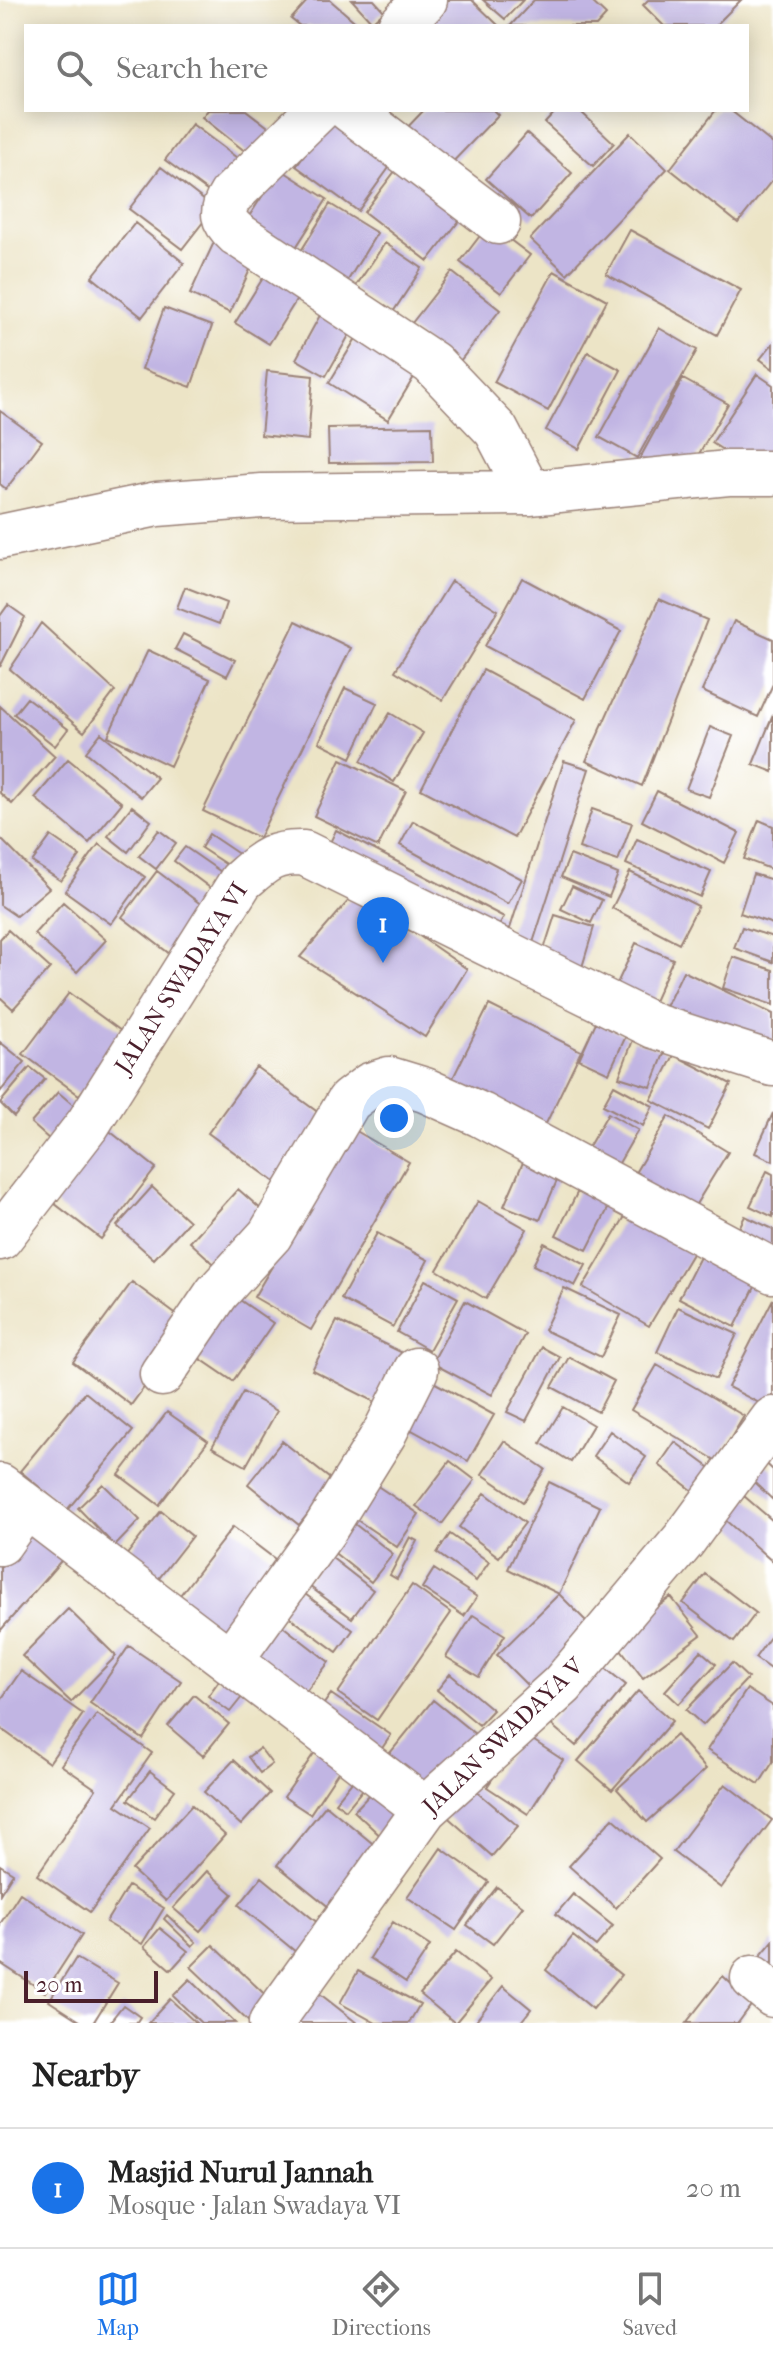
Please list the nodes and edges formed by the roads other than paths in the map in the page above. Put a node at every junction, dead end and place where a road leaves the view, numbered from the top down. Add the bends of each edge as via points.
1 (425, 0) edge
2 (402, 24) edge
3 (316, 112) edge
4 (353, 112) edge
5 (498, 222) dead end
6 (773, 473) edge
7 (529, 493) junction
8 (0, 537) edge
9 (773, 1064) edge
10 (0, 1238) edge
11 (773, 1271) edge
12 (416, 1370) dead end
13 (162, 1374) dead end
14 (773, 1419) edge
15 (13, 1496) edge
16 (0, 1543) edge
17 (230, 1661) junction
18 (425, 1809) junction
19 (271, 2023) edge

1 - 2 street
3 - 7 street via 231,195 224,221 432,363 496,430
4 - 5 street
6 - 7 street
7 - 8 street via 262,496 157,504
9 - 10 street, JALAN SWADAYA VI via 654,1026 304,853 286,852 271,856 241,881 88,1124
11 - 13 street via 481,1115 389,1079 349,1101 270,1235 217,1293
12 - 17 street via 384,1434 325,1529
14 - 18 street, JALAN SWADAYA V via 684,1540 562,1685
15 - 16 street
15 - 17 street
17 - 18 street
18 - 19 street, JALAN SWADAYA V

